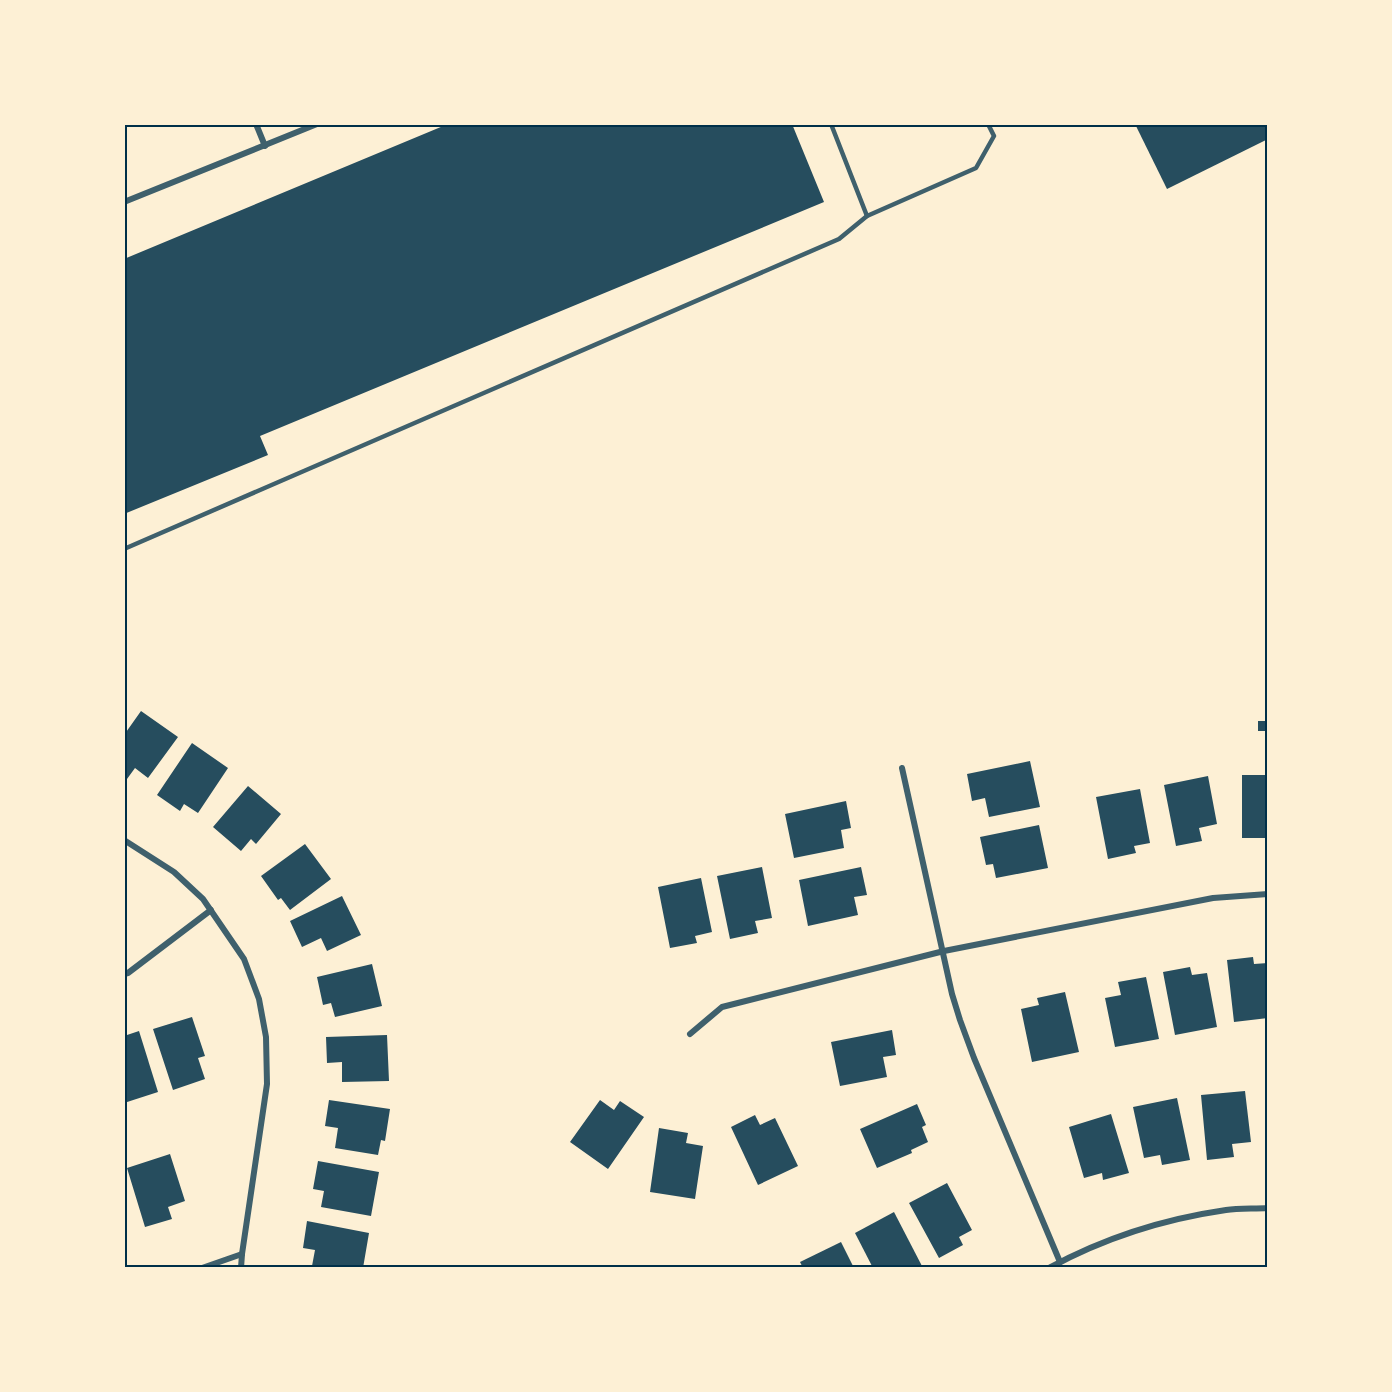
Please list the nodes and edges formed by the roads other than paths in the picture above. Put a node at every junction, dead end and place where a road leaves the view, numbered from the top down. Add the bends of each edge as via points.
1 (256, 124) edge
2 (316, 124) edge
3 (831, 124) edge
4 (988, 124) edge
5 (265, 146) junction
6 (124, 202) edge
7 (867, 216) junction
8 (124, 549) edge
9 (902, 768) dead end
10 (124, 840) edge
11 (1268, 894) edge
12 (211, 910) junction
13 (944, 951) junction
14 (124, 974) edge
15 (690, 1034) dead end
16 (1268, 1208) edge
17 (242, 1254) junction
18 (1060, 1262) junction
19 (202, 1268) edge
20 (241, 1268) edge
21 (1049, 1268) edge

1 - 5 street
2 - 5 street
3 - 7 lane
4 - 7 lane via 994,136 976,168
5 - 6 street
7 - 8 lane via 838,239
9 - 13 street
10 - 12 street via 174,872
11 - 13 street via 1213,898
12 - 14 street
12 - 17 street via 244,959 259,999 266,1037 267,1084
13 - 15 street via 723,1007
13 - 18 street via 957,1011 974,1058
16 - 18 street via 1227,1210 1161,1222 1106,1240
17 - 19 street
17 - 20 street
18 - 21 street

